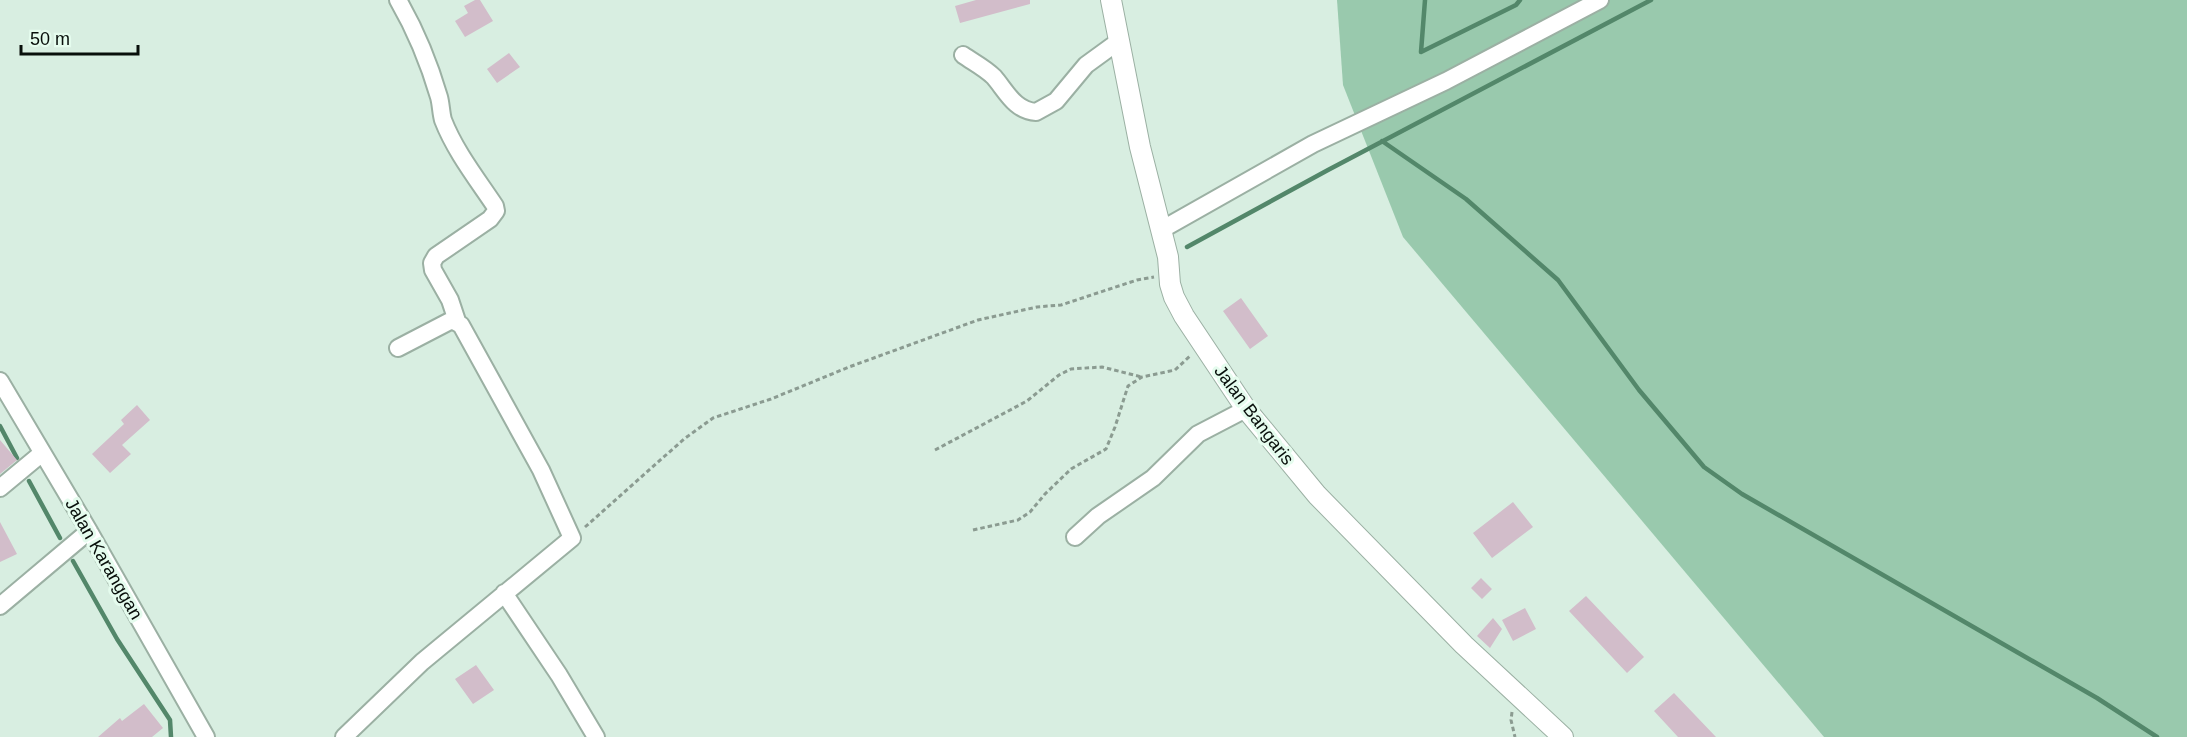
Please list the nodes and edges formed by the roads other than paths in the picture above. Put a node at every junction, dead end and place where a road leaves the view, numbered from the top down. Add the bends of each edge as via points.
1 (398, 0) edge
2 (1112, 0) edge
3 (1600, 0) edge
4 (1119, 41) junction
5 (963, 55) dead end
6 (1161, 230) junction
7 (457, 321) junction
8 (398, 348) dead end
9 (0, 381) edge
10 (1246, 409) junction
11 (41, 454) junction
12 (0, 488) edge
13 (89, 531) junction
14 (1075, 537) dead end
15 (504, 593) junction
16 (0, 606) edge
17 (199, 734) edge
18 (344, 737) edge
19 (596, 737) edge
20 (1563, 737) edge

1 - 7 street via 428,62 443,118 496,211 432,263
2 - 4 street, Jalan Bangaris
3 - 6 street via 1446,81 1313,144
4 - 5 street via 1086,65 1056,101 1036,112 1015,104 992,76
4 - 6 street, Jalan Bangaris
6 - 10 street, Jalan Bangaris via 1174,297
7 - 8 street via 443,323
7 - 15 street via 482,359 541,470 572,538
9 - 11 street, Jalan Karanggan
10 - 14 street via 1198,434 1154,478 1098,516
10 - 20 street, Jalan Bangaris via 1330,509 1464,645
11 - 12 street
11 - 13 street, Jalan Karanggan
13 - 16 street
13 - 17 street, Jalan Karanggan
15 - 18 street via 422,662
15 - 19 street

